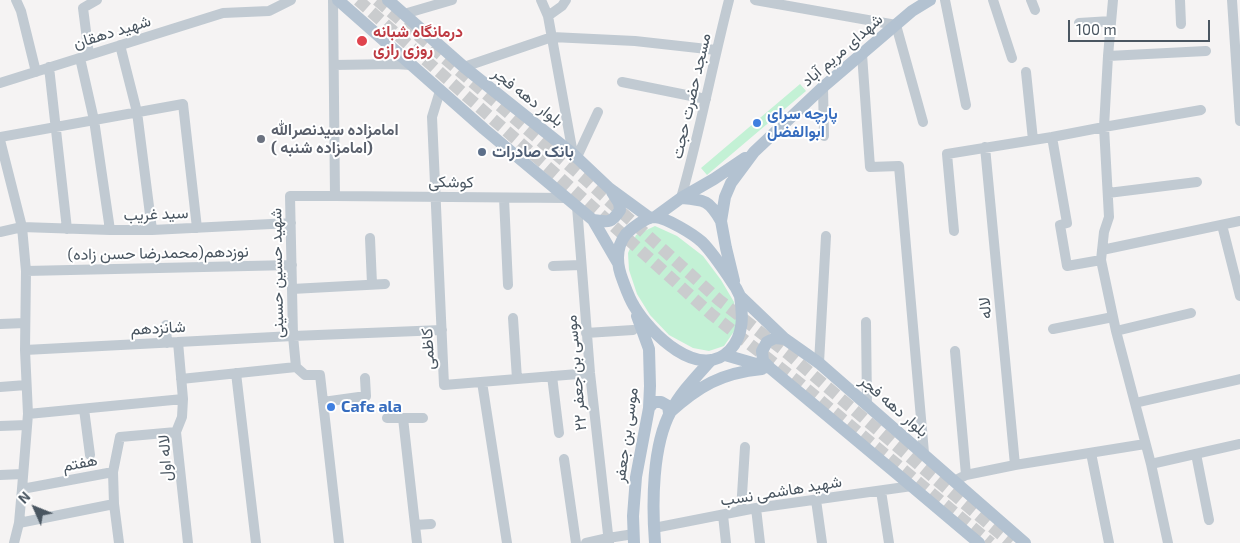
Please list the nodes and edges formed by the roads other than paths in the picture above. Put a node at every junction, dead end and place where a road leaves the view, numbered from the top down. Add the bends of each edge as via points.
1 (16, 0) edge
2 (97, 0) edge
3 (291, 0) edge
4 (333, 0) edge
5 (338, 0) edge
6 (388, 0) edge
7 (452, 0) edge
8 (541, 0) edge
9 (566, 0) edge
10 (728, 0) edge
11 (755, 0) edge
12 (944, 0) edge
13 (993, 0) edge
14 (1031, 0) edge
15 (1113, 0) edge
16 (1180, 0) edge
17 (1232, 0) edge
18 (922, 2) edge
19 (1035, 10) dead end
20 (404, 14) junction
21 (548, 16) junction
22 (1111, 21) junction
23 (1079, 23) dead end
24 (1181, 24) dead end
25 (896, 25) junction
26 (552, 37) junction
27 (120, 45) junction
28 (716, 50) junction
29 (1206, 51) dead end
30 (862, 54) junction
31 (85, 56) junction
32 (1108, 56) junction
33 (1012, 58) dead end
34 (334, 65) junction
35 (411, 65) junction
36 (49, 67) junction
37 (464, 67) junction
38 (36, 72) junction
39 (1026, 72) dead end
40 (622, 82) dead end
41 (0, 83) edge
42 (823, 87) junction
43 (440, 91) junction
44 (706, 99) junction
45 (966, 105) dead end
46 (1202, 110) dead end
47 (136, 112) junction
48 (598, 112) dead end
49 (94, 120) junction
50 (1240, 121) edge
51 (923, 122) dead end
52 (56, 127) junction
53 (1104, 127) junction
54 (824, 136) dead end
55 (0, 138) edge
56 (1052, 138) junction
57 (1033, 140) junction
58 (985, 147) junction
59 (754, 152) junction
60 (575, 155) junction
61 (3, 166) edge
62 (1197, 182) dead end
63 (609, 188) junction
64 (1108, 193) junction
65 (334, 196) junction
66 (436, 197) junction
67 (504, 198) junction
68 (681, 198) junction
69 (572, 202) junction
70 (653, 218) junction
71 (593, 220) junction
72 (721, 221) junction
73 (1240, 221) edge
74 (291, 224) junction
75 (1222, 225) junction
76 (22, 227) junction
77 (66, 228) junction
78 (197, 228) junction
79 (110, 230) junction
80 (152, 230) junction
81 (954, 231) dead end
82 (0, 232) edge
83 (826, 236) dead end
84 (370, 238) dead end
85 (1101, 255) junction
86 (618, 263) junction
87 (292, 265) junction
88 (581, 265) junction
89 (553, 266) dead end
90 (26, 271) junction
91 (372, 284) junction
92 (385, 284) dead end
93 (508, 285) dead end
94 (292, 289) junction
95 (738, 292) junction
96 (1240, 296) edge
97 (633, 305) junction
98 (1191, 313) dead end
99 (1113, 317) junction
100 (513, 318) dead end
101 (866, 322) dead end
102 (25, 323) junction
103 (0, 324) edge
104 (166, 325) dead end
105 (1053, 329) dead end
106 (442, 330) junction
107 (633, 330) dead end
108 (1116, 330) junction
109 (586, 333) junction
110 (293, 336) junction
111 (785, 339) junction
112 (178, 342) junction
113 (167, 343) junction
114 (24, 350) junction
115 (955, 352) dead end
116 (725, 355) junction
117 (711, 360) junction
118 (819, 362) junction
119 (296, 367) junction
120 (770, 368) junction
121 (236, 373) junction
122 (590, 373) junction
123 (552, 376) junction
124 (365, 378) dead end
125 (181, 379) junction
126 (517, 379) junction
127 (1240, 379) edge
128 (482, 382) junction
129 (26, 385) junction
130 (0, 387) edge
131 (183, 399) junction
132 (323, 402) junction
133 (1135, 403) junction
134 (867, 406) junction
135 (648, 408) junction
136 (84, 409) junction
137 (670, 413) junction
138 (387, 418) dead end
139 (403, 418) junction
140 (423, 418) dead end
141 (27, 420) junction
142 (0, 426) edge
143 (176, 432) junction
144 (559, 433) dead end
145 (1146, 444) junction
146 (1240, 444) edge
147 (745, 447) dead end
148 (924, 453) junction
149 (1091, 453) junction
150 (1196, 454) junction
151 (90, 455) dead end
152 (564, 459) dead end
153 (1151, 464) junction
154 (1015, 465) junction
155 (113, 472) junction
156 (23, 474) junction
157 (0, 475) edge
158 (960, 478) junction
159 (912, 486) junction
160 (22, 489) junction
161 (881, 491) junction
162 (816, 500) junction
163 (114, 504) junction
164 (756, 508) junction
165 (742, 511) junction
166 (723, 515) junction
167 (1210, 520) dead end
168 (19, 523) junction
169 (431, 524) dead end
170 (415, 525) junction
171 (654, 528) junction
172 (634, 539) edge
173 (608, 540) edge
174 (14, 543) edge
175 (119, 543) edge
176 (188, 543) edge
177 (256, 543) edge
178 (339, 543) edge
179 (417, 543) edge
180 (507, 543) edge
181 (576, 543) edge
182 (586, 543) edge
183 (655, 543) edge
184 (726, 543) edge
185 (760, 543) edge
186 (822, 543) edge
187 (889, 543) edge
188 (978, 543) edge
189 (1026, 543) edge
190 (1109, 543) edge
191 (1168, 543) edge

1 - 38 street
2 - 31 street via 83,8
3 - 27 street, شهید دهقان via 269,11 223,13
4 - 34 street
5 - 35 main road
6 - 20 main road, بلوار دهه فجر
7 - 20 street
8 - 21 street
9 - 21 street
10 - 28 street, مسجد حضرت حجت
11 - 25 street
12 - 45 street
13 - 33 street
14 - 19 street
15 - 22 street
16 - 24 street
17 - 50 street
18 - 25 main road, شهدای مریم آباد
20 - 37 main road, بلوار دهه فجر
21 - 26 street
22 - 23 street
22 - 32 street
25 - 30 main road, شهدای مریم آباد
25 - 51 street
26 - 28 street via 635,41
26 - 37 street
26 - 60 street
27 - 31 street, شهید دهقان
27 - 47 street
28 - 44 street, مسجد حضرت حجت
29 - 32 street
30 - 42 main road, شهدای مریم آباد
30 - 148 street via 870,167 898,166
31 - 36 street, شهید دهقان
31 - 49 street
32 - 53 street
34 - 35 street
34 - 65 street
35 - 43 main road
36 - 38 street, شهید دهقان
36 - 52 street
37 - 60 main road, بلوار دهه فجر
38 - 41 street, شهید دهقان
39 - 57 street
40 - 44 street
42 - 54 street
42 - 59 main road, شهدای مریم آباد
43 - 66 street, کاظمی via 432,116
43 - 69 main road
44 - 68 street, مسجد حضرت حجت
46 - 53 street
47 - 49 street
47 - 78 street via 183,104
47 - 80 street
48 - 60 street
49 - 52 street
49 - 79 street
52 - 55 street
52 - 77 street
53 - 56 street
53 - 64 street
55 - 61 street
56 - 57 street
56 - 85 street via 1067,223 1060,225 1067,266
57 - 58 street
58 - 81 street via 947,154
58 - 154 street, لاله
59 - 68 main road
59 - 72 main road, شهدای مریم آباد via 731,183
60 - 63 main road, بلوار دهه فجر
61 - 76 street
62 - 64 street
63 - 70 main road, بلوار دهه فجر
63 - 71 main road via 620,210 609,222
64 - 85 street via 1109,217
65 - 66 street, کوشکی
65 - 74 street, شهید حسین حسینی via 290,196
66 - 67 street, کوشکی
66 - 106 street, کاظمی
67 - 69 street, کوشکی
67 - 93 street
68 - 70 main road
68 - 72 main road via 708,203
69 - 71 main road
69 - 88 street, موسی بن جعفر ۲۲
70 - 86 main road via 639,223 623,238
70 - 95 main road via 678,226 702,243
71 - 86 main road
72 - 95 main road, شهدای مریم آباد
73 - 75 street
74 - 78 street, سید غریب
74 - 87 street, شهید حسین حسینی
75 - 85 street
75 - 96 street
76 - 77 street, سید غریب
76 - 82 street, سید غریب
76 - 90 street
77 - 79 street, سید غریب
78 - 80 street, سید غریب
79 - 80 street, سید غریب
83 - 118 street
84 - 91 street
85 - 99 street
86 - 97 main road
87 - 90 street, نوزدهم(محمدرضا حسن زاده)
87 - 94 street, شهید حسین حسینی
88 - 89 street
88 - 109 street, موسی بن جعفر ۲۲
90 - 102 street
91 - 92 street
91 - 94 street
94 - 110 street, شهید حسین حسینی
95 - 111 main road, بلوار دهه فجر
95 - 116 main road via 742,310 741,331 735,345
97 - 117 main road via 658,336 680,352 697,360
97 - 135 main road, موسی بن جعفر via 649,349
98 - 108 street
99 - 105 street
99 - 108 street
100 - 126 street
101 - 134 street
102 - 103 street
102 - 114 street
104 - 113 street
106 - 110 street, شانزدهم
106 - 128 street, کاظمی via 444,385
107 - 109 street
108 - 133 street
109 - 122 street, موسی بن جعفر ۲۲
110 - 112 street, شانزدهم
110 - 119 street, شهید حسین حسینی
111 - 118 main road, بلوار دهه فجر
111 - 120 main road via 775,338 767,342 762,351 763,361
112 - 113 street, شانزدهم
112 - 125 street, لاله اول
113 - 114 street, شانزدهم
114 - 129 street
115 - 158 street
116 - 117 main road
116 - 120 main road
117 - 137 main road
118 - 134 main road, بلوار دهه فجر
119 - 121 street
119 - 132 street via 305,375 320,375
120 - 137 main road via 748,370 707,384
120 - 159 main road
121 - 125 street
121 - 177 street
122 - 123 street, کاظمی
122 - 173 street, موسی بن جعفر ۲۲
123 - 126 street, کاظمی
123 - 144 street
124 - 132 street via 366,396
125 - 131 street, لاله اول
126 - 128 street, کاظمی
127 - 133 street
128 - 180 street
129 - 130 street
129 - 141 street
131 - 136 street
131 - 143 street, لاله اول via 182,417
132 - 178 street
133 - 145 street
134 - 148 main road, بلوار دهه فجر
135 - 137 main road via 654,402 661,402 668,406
135 - 172 main road, موسی بن جعفر via 636,476
136 - 141 street
136 - 151 street
137 - 171 main road via 658,452 653,494
138 - 139 street
139 - 140 street
139 - 170 street
141 - 142 street
141 - 156 street
143 - 155 street, هفتم via 120,437
143 - 176 street, لاله اول
145 - 149 street
145 - 153 street
146 - 150 street
147 - 165 street
148 - 158 main road, بلوار دهه فجر
149 - 154 street
149 - 190 street
150 - 153 street
150 - 167 street
152 - 181 street
153 - 191 street
154 - 158 street
155 - 160 street, هفتم
155 - 163 street
156 - 157 street
156 - 160 street
158 - 189 main road, بلوار دهه فجر
159 - 161 street, شهید هاشمی نسب
159 - 188 main road
160 - 168 street
161 - 162 street, شهید هاشمی نسب
161 - 187 street
162 - 164 street, شهید هاشمی نسب
162 - 186 street
163 - 168 street
163 - 175 street
164 - 165 street, شهید هاشمی نسب
164 - 185 street
165 - 166 street, شهید هاشمی نسب
166 - 171 street, شهید هاشمی نسب
166 - 184 street
168 - 174 street
169 - 170 street
170 - 179 street
171 - 183 main road
172 - 173 street
173 - 182 street

